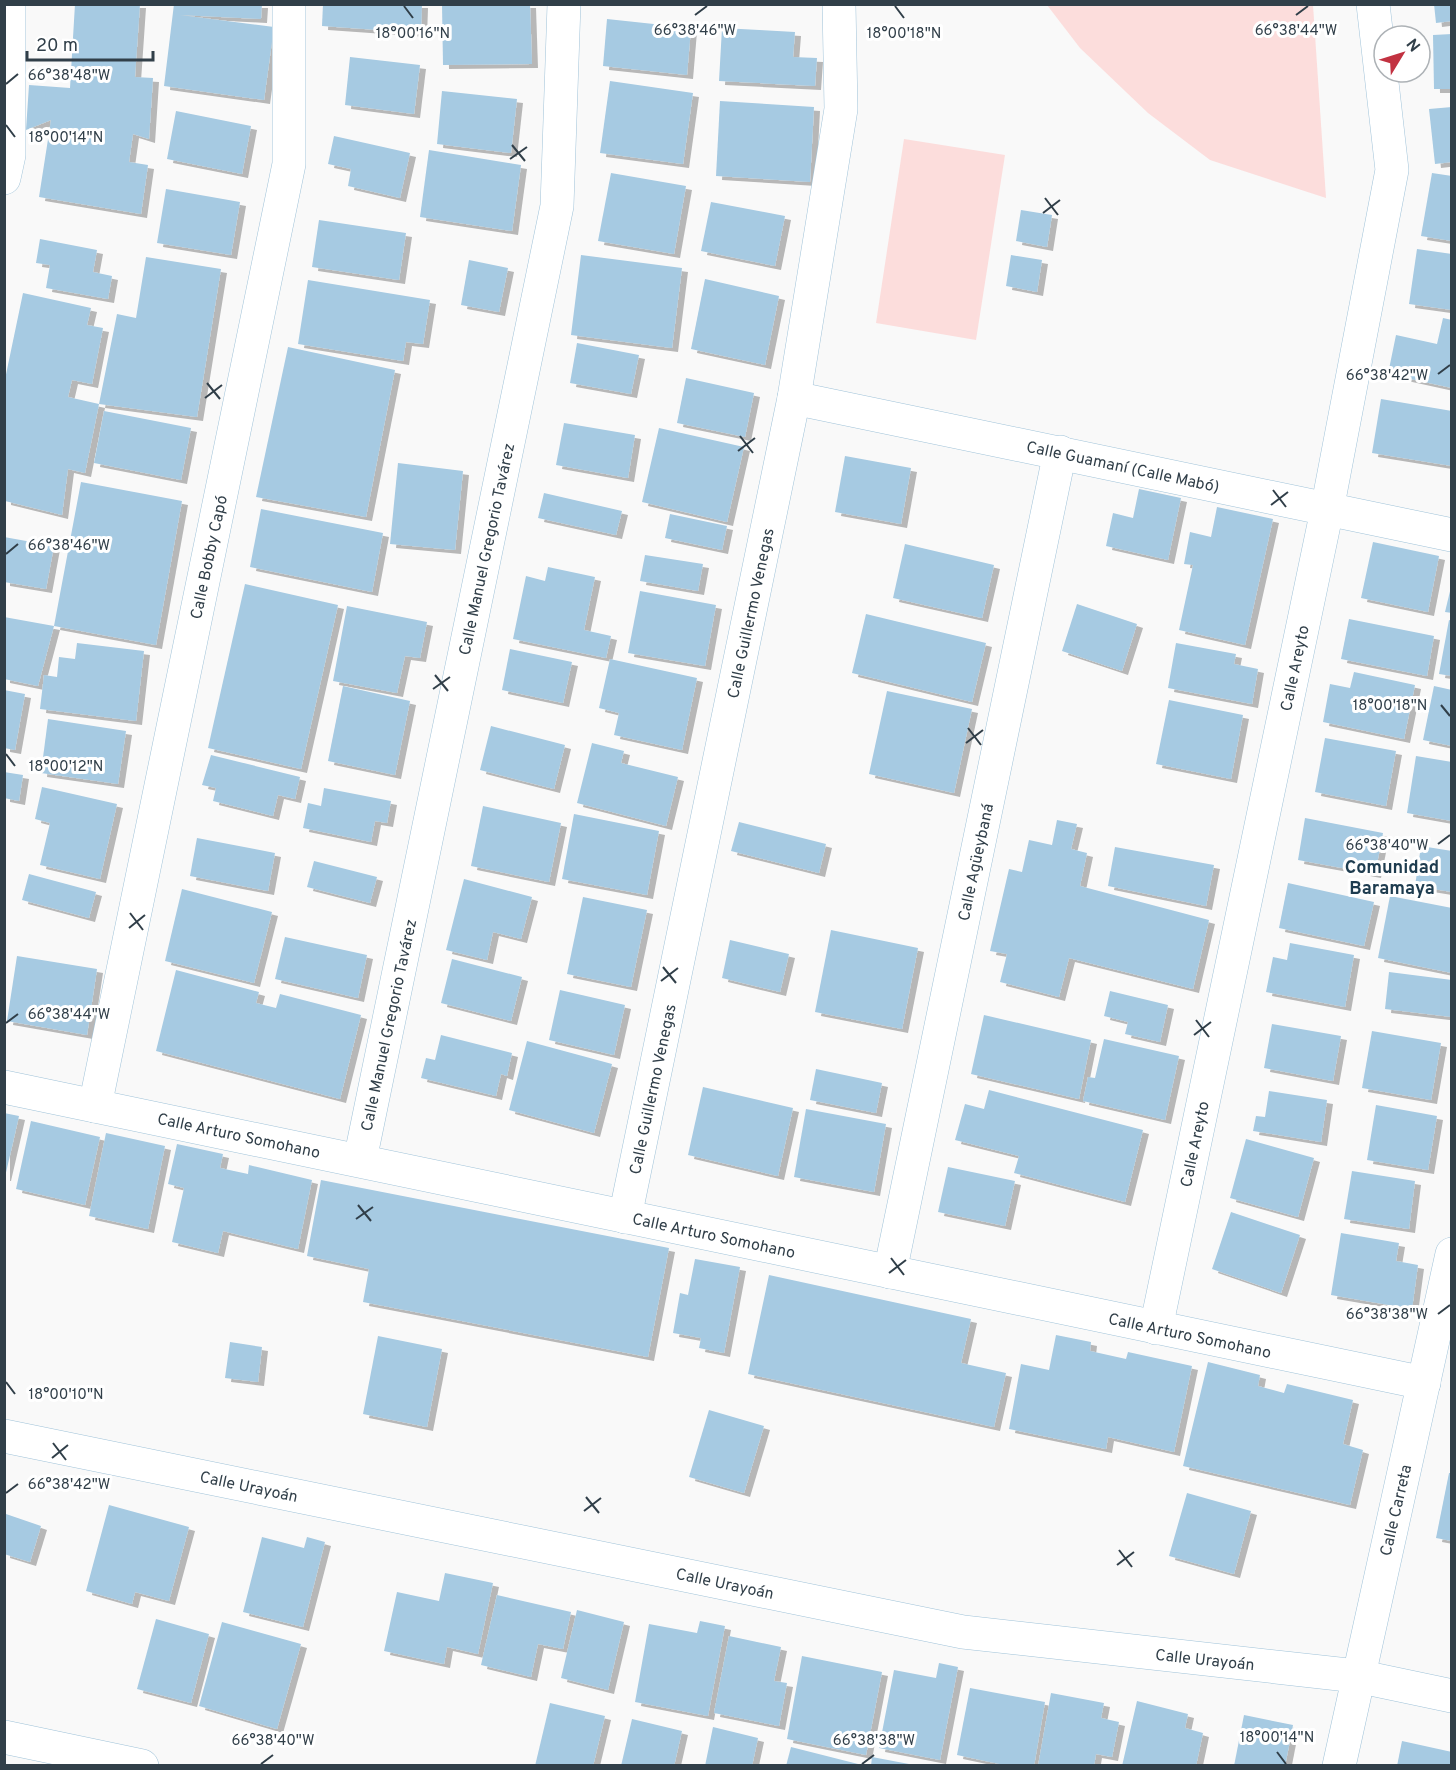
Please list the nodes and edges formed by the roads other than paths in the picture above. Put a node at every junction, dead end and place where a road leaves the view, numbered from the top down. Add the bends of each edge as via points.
1 (9, 4) edge
2 (289, 4) edge
3 (564, 4) edge
4 (839, 4) edge
5 (1372, 4) edge
6 (4, 178) edge
7 (794, 398) junction
8 (1060, 453) junction
9 (1327, 510) junction
10 (1452, 535) edge
11 (4, 1087) edge
12 (95, 1106) junction
13 (360, 1160) junction
14 (625, 1217) junction
15 (1452, 1254) edge
16 (890, 1272) junction
17 (1156, 1328) junction
18 (1424, 1383) junction
19 (4, 1436) edge
20 (1357, 1676) junction
21 (1452, 1696) edge
22 (4, 1737) edge
23 (106, 1762) edge
24 (142, 1766) edge
25 (1339, 1766) edge

1 - 6 street via 9,155
2 - 12 street, Calle Bobby Capó via 289,164
3 - 13 street, Calle Manuel Gregorio Tavárez via 558,207
4 - 7 street, Calle Guillermo Venegas via 841,109
5 - 9 street, Calle Areyto via 1392,170
7 - 8 street, Calle Guamaní (Calle Mabó)
7 - 14 street, Calle Guillermo Venegas
8 - 9 street, Calle Guamaní (Calle Mabó)
8 - 16 street, Calle Agüeybaná
9 - 10 street, Calle Guamaní (Calle Mabó)
9 - 17 street, Calle Areyto
11 - 12 street, Calle Arturo Somohano
12 - 13 street, Calle Arturo Somohano
13 - 14 street, Calle Arturo Somohano
14 - 16 street, Calle Arturo Somohano
15 - 18 street, Calle Carreta
16 - 17 street, Calle Arturo Somohano
17 - 18 street, Calle Arturo Somohano
18 - 20 street, Calle Carreta
19 - 20 street, Calle Urayoán via 963,1632
20 - 21 street, Calle Urayoán
20 - 25 street, Calle Carreta
22 - 23 street
23 - 24 street

